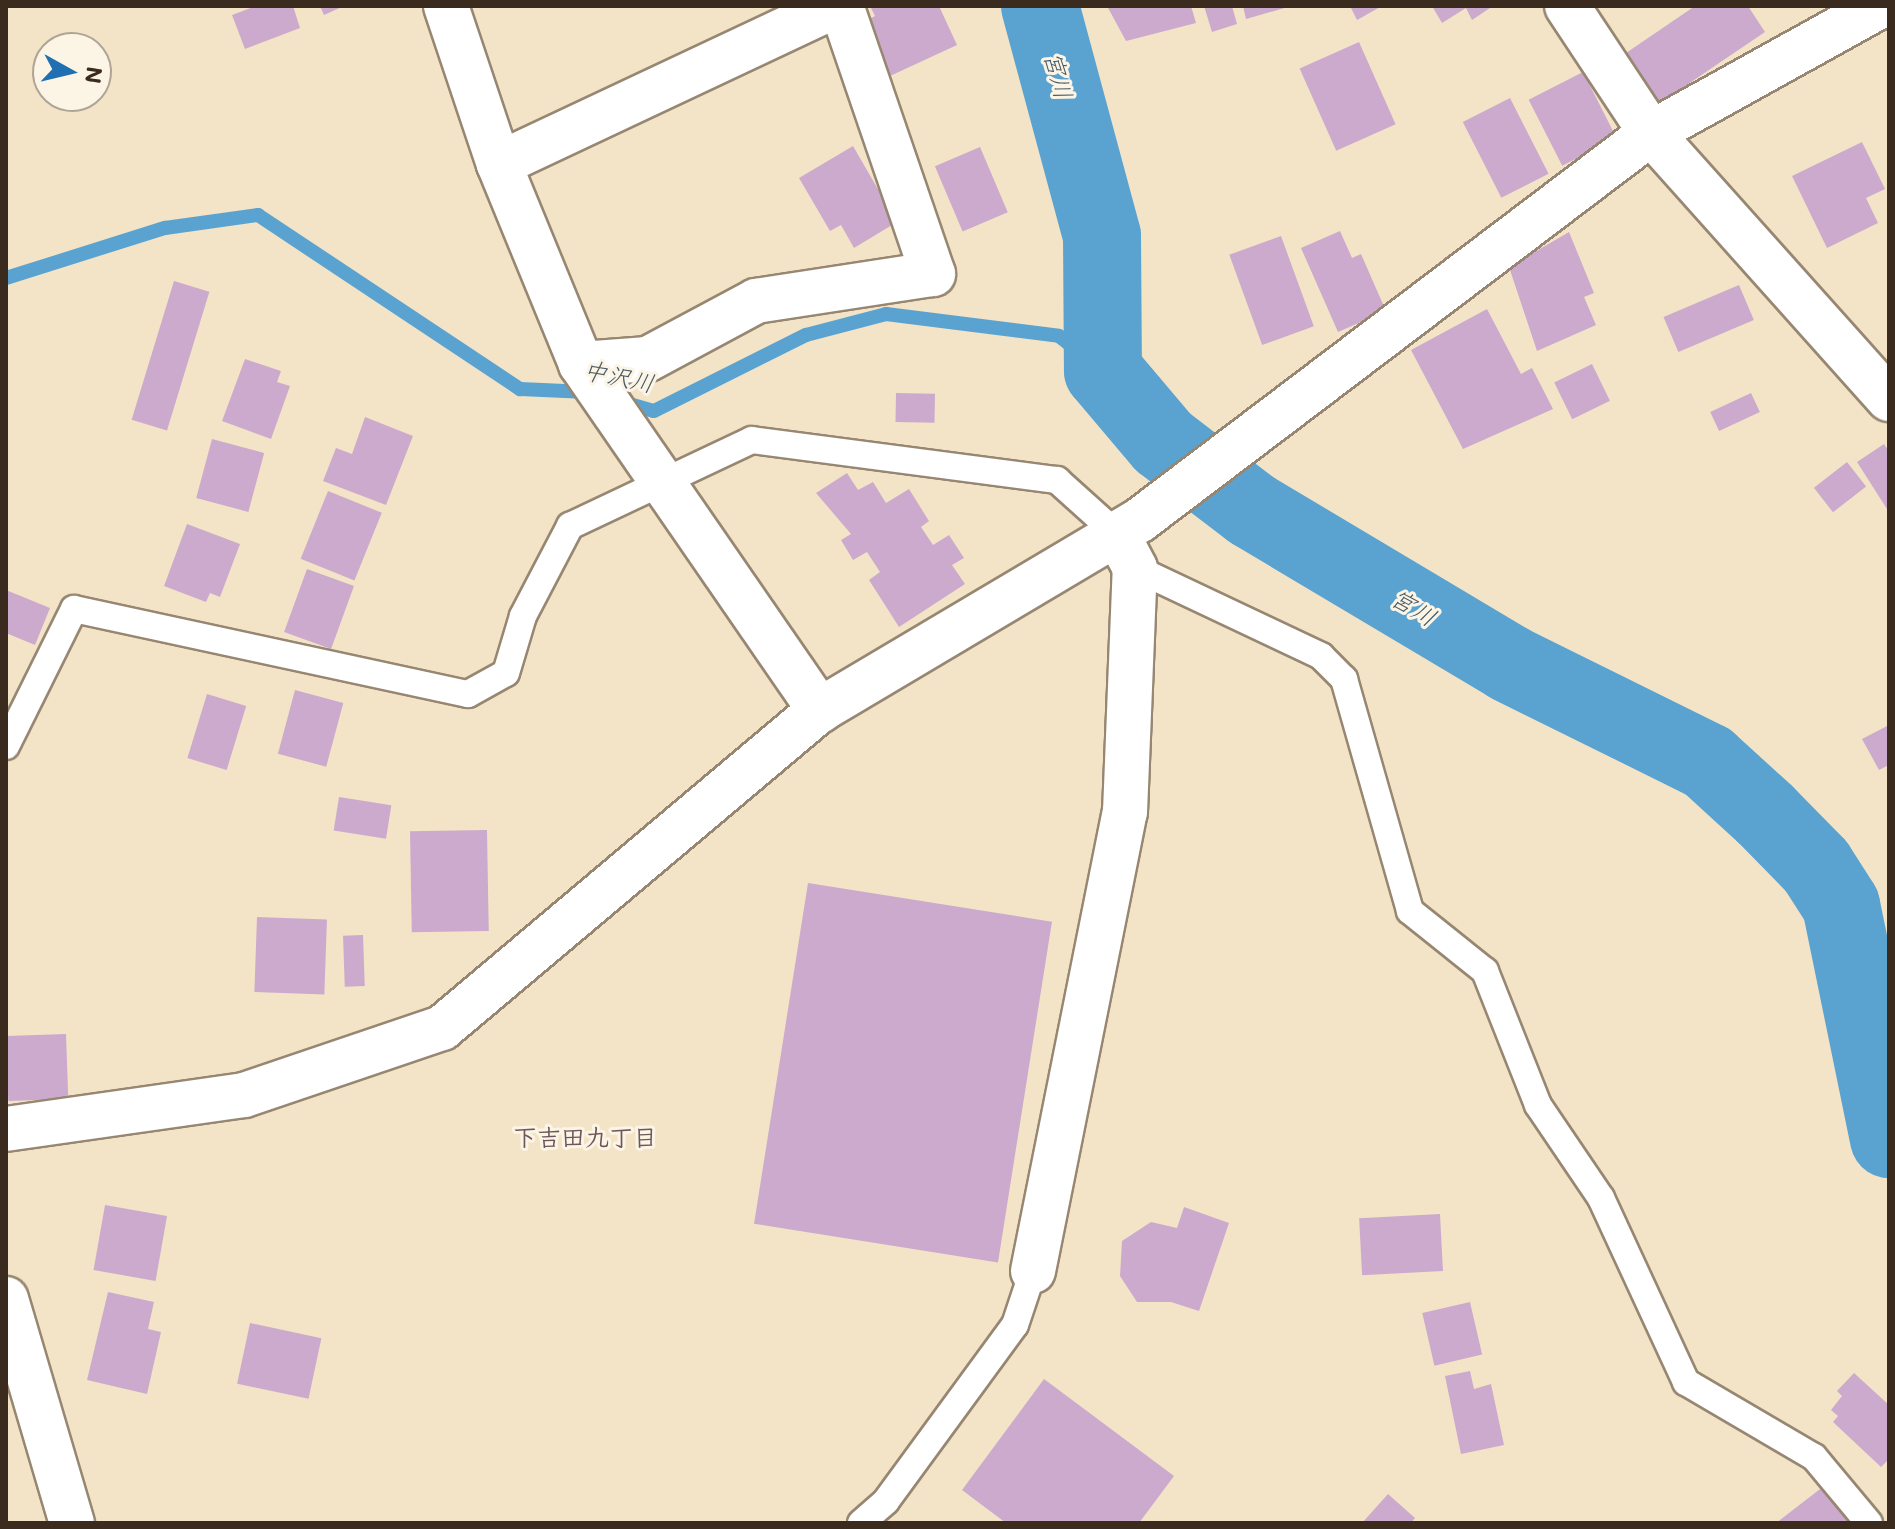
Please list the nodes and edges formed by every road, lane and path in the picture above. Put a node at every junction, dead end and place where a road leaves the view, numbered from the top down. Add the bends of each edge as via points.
1 (446, 6) edge
2 (838, 6) edge
3 (1567, 6) edge
4 (1880, 6) edge
5 (1651, 133) junction
6 (499, 164) junction
7 (590, 374) junction
8 (1889, 399) edge
9 (654, 466) junction
10 (1131, 541) junction
11 (820, 710) junction
12 (6, 746) edge
13 (6, 1129) edge
14 (1033, 1271) joint
15 (6, 1299) edge
16 (72, 1523) edge
17 (861, 1523) edge
18 (1869, 1523) edge

1 - 6 street
2 - 6 street
2 - 7 street via 933,274 756,301 648,359
3 - 5 street
4 - 5 street
5 - 8 street
5 - 10 street via 1259,423
6 - 7 street
7 - 9 street
9 - 10 lane via 752,440 1023,473 1057,480
9 - 11 street
9 - 12 lane via 570,526 523,616 506,673 468,694 74,609
10 - 11 street
10 - 14 street via 1125,812
10 - 18 lane via 1321,656 1344,679 1410,911 1485,971 1538,1105 1601,1198 1686,1382 1814,1457
11 - 13 street via 442,1028 244,1095
14 - 17 lane via 1015,1325 886,1501
15 - 16 street

